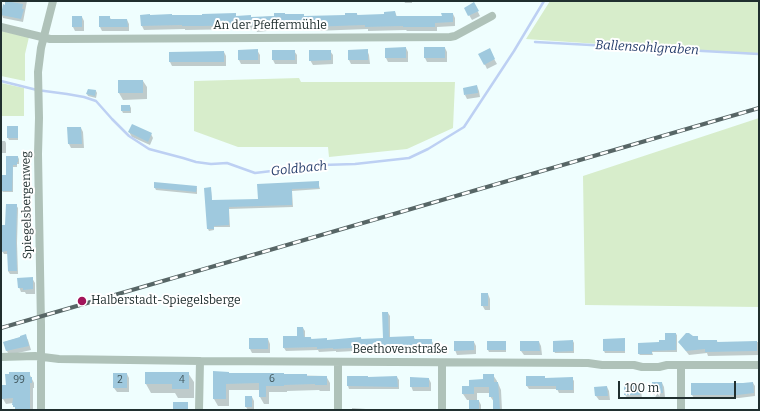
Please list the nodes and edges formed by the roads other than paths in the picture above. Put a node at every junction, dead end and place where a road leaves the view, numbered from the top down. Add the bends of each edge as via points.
1 (53, 1) edge
2 (492, 16) dead end
3 (1, 27) edge
4 (43, 37) junction
5 (1, 357) edge
6 (41, 357) junction
7 (200, 361) junction
8 (338, 362) junction
9 (442, 363) junction
10 (681, 365) junction
11 (759, 365) edge
12 (41, 410) edge
13 (199, 410) edge
14 (338, 410) edge
15 (442, 410) edge
16 (681, 410) edge

1 - 4 street, Spiegelsbergenweg
2 - 4 street, An der Pfeffermühle via 450,37
3 - 4 street, An der Pfeffermühle
4 - 6 street, Spiegelsbergenweg via 38,89
5 - 6 street, Beethovenstraße
6 - 7 street, Beethovenstraße
6 - 12 street, Spiegelsbergenweg
7 - 8 street, Beethovenstraße
7 - 13 street
8 - 9 street, Beethovenstraße
8 - 14 street
9 - 10 street, Beethovenstraße via 588,363 642,367
9 - 15 street
10 - 11 street, Beethovenstraße
10 - 16 street

